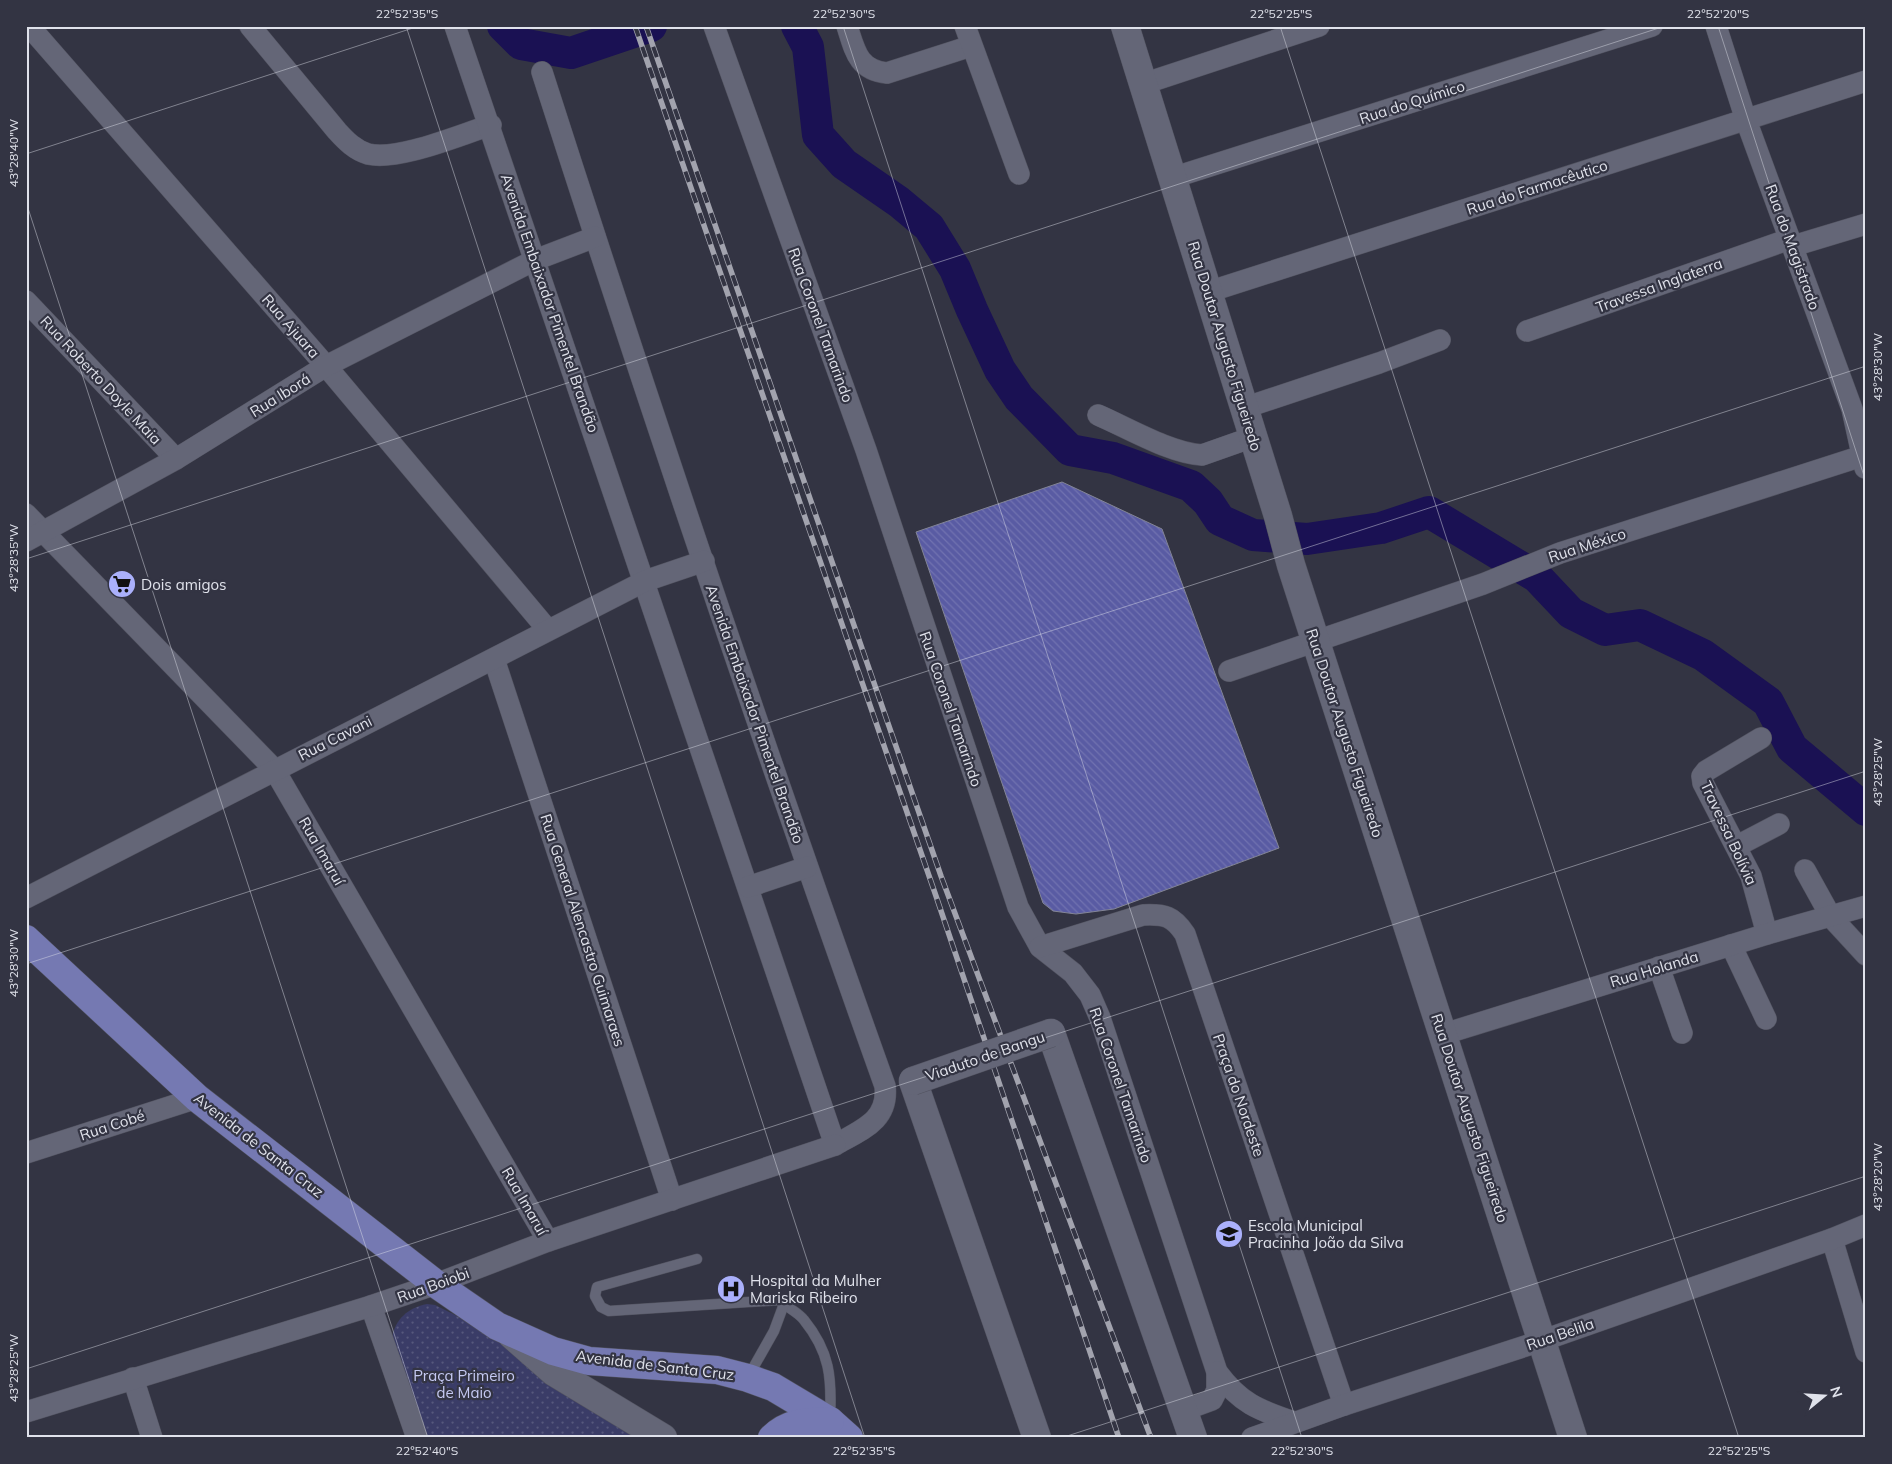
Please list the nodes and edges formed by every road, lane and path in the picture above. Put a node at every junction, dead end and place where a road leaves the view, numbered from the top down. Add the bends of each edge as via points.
1 (250, 26) edge
2 (455, 26) edge
3 (714, 26) edge
4 (847, 26) edge
5 (1125, 26) edge
6 (1319, 26) edge
7 (1652, 26) edge
8 (1716, 26) edge
9 (31, 29) edge
10 (968, 36) edge
11 (542, 72) dead end
12 (1866, 81) edge
13 (1143, 84) junction
14 (1746, 120) junction
15 (491, 125) junction
16 (1019, 174) dead end
17 (1172, 178) junction
18 (1866, 224) edge
19 (595, 238) junction
20 (1792, 242) junction
21 (534, 260) junction
22 (1208, 292) junction
23 (26, 301) edge
24 (1527, 332) dead end
25 (1440, 340) dead end
26 (326, 366) junction
27 (1859, 407) edge
28 (1244, 408) junction
29 (1098, 415) dead end
30 (1253, 437) junction
31 (176, 459) junction
32 (1864, 463) edge
33 (26, 514) edge
34 (35, 536) edge
35 (704, 561) junction
36 (645, 581) junction
37 (548, 630) junction
38 (1315, 641) junction
39 (494, 660) junction
40 (1228, 671) dead end
41 (1761, 738) dead end
42 (274, 769) junction
43 (1779, 824) dead end
44 (1737, 846) junction
45 (807, 867) junction
46 (1805, 870) dead end
47 (748, 887) junction
48 (26, 898) edge
49 (1866, 906) edge
50 (1831, 917) junction
51 (1767, 934) junction
52 (26, 938) edge
53 (1731, 945) junction
54 (1040, 947) junction
55 (1866, 955) edge
56 (1659, 967) junction
57 (1766, 1020) dead end
58 (1682, 1033) dead end
59 (1444, 1034) junction
60 (197, 1098) junction
61 (835, 1145) junction
62 (26, 1153) edge
63 (672, 1200) junction
64 (1866, 1225) edge
65 (1832, 1239) junction
66 (548, 1241) junction
67 (697, 1259) dead end
68 (436, 1284) junction
69 (784, 1304) junction
70 (370, 1306) junction
71 (508, 1332) junction
72 (1541, 1341) junction
73 (1866, 1352) edge
74 (1217, 1372) junction
75 (132, 1378) junction
76 (748, 1378) junction
77 (1178, 1396) junction
78 (1344, 1405) junction
79 (26, 1412) edge
80 (1294, 1422) junction
81 (840, 1430) edge
82 (152, 1438) edge
83 (417, 1438) edge
84 (664, 1438) edge
85 (772, 1438) edge
86 (1037, 1438) edge
87 (1193, 1438) edge
88 (1252, 1438) edge
89 (1573, 1438) edge

1 - 15 street via 338,131 351,145 366,153 382,156 401,153
2 - 15 street, Avenida Embaixador Pimentel Brandão
3 - 54 street, Rua Coronel Tamarindo via 866,450 1018,907
4 - 10 street via 854,50 873,72 887,73
5 - 13 street, Rua Doutor Augusto Figueiredo
6 - 13 street
7 - 17 street, Rua do Químico
8 - 14 street, Rua do Magistrado
9 - 26 street, Rua Ajuara
10 - 16 street
11 - 19 street, Avenida Embaixador Pimentel Brandão
12 - 14 street, Rua do Farmacêutico
13 - 17 street, Rua Doutor Augusto Figueiredo
14 - 20 street, Rua do Magistrado
14 - 22 street, Rua do Farmacêutico
15 - 21 street, Avenida Embaixador Pimentel Brandão
17 - 22 street, Rua Doutor Augusto Figueiredo
18 - 20 street, Travessa Inglaterra
19 - 21 street, Rua Iborá
19 - 35 street, Avenida Embaixador Pimentel Brandão
20 - 24 street, Travessa Inglaterra
20 - 27 street, Rua do Magistrado
21 - 26 street, Rua Iborá
21 - 36 street, Avenida Embaixador Pimentel Brandão
22 - 28 street, Rua Doutor Augusto Figueiredo
23 - 31 street, Rua Roberto Doyle Maia
25 - 28 street
26 - 31 street, Rua Iborá
26 - 37 street, Rua Ajuara
27 - 32 street, Rua do Magistrado
28 - 30 street, Rua Doutor Augusto Figueiredo
29 - 30 street via 1160,443 1194,454 1202,455
30 - 38 street, Rua Doutor Augusto Figueiredo
31 - 34 street, Rua Iborá
32 - 38 street, Rua México via 1560,553 1483,584
33 - 34 street, Rua Imaruí
34 - 42 street, Rua Imaruí
35 - 36 street
35 - 45 street, Avenida Embaixador Pimentel Brandão
36 - 37 street, Rua Cavani
36 - 47 street, Avenida Embaixador Pimentel Brandão
37 - 39 street, Rua Cavani
38 - 40 street, Rua México
38 - 59 street, Rua Doutor Augusto Figueiredo
39 - 42 street, Rua Cavani
39 - 63 street, Rua General Alencastro Guimaraes
41 - 44 street, Travessa Bolívia via 1706,770 1702,776
42 - 48 street, Rua Cavani
42 - 66 street, Rua Imaruí
43 - 44 street
44 - 51 street, Travessa Bolívia via 1751,876
45 - 47 street
45 - 61 street, Avenida Embaixador Pimentel Brandão via 885,1086 887,1100 882,1113 873,1122
46 - 50 street
47 - 61 street, Avenida Embaixador Pimentel Brandão
49 - 50 street, Rua Holanda
50 - 51 street, Rua Holanda
50 - 55 street
51 - 53 street, Rua Holanda
52 - 60 main road, Avenida de Santa Cruz
53 - 56 street, Rua Holanda
53 - 57 street
54 - 74 street, Rua Coronel Tamarindo via 1073,973 1090,995 1100,1018
54 - 78 street, Praça do Nordeste via 1144,915 1160,914 1176,921 1185,934
56 - 58 street
56 - 59 street, Rua Holanda
59 - 72 street, Rua Doutor Augusto Figueiredo
60 - 62 street, Rua Cobé
60 - 68 main road, Avenida de Santa Cruz
61 - 63 street, Rua Boiobi
63 - 66 street, Rua Boiobi
64 - 65 street, Rua Belila
65 - 72 street, Rua Belila
65 - 73 street
66 - 68 street, Rua Boiobi
67 - 69 lane via 597,1287 595,1296 600,1307 609,1311 774,1299
68 - 70 street, Rua Boiobi
68 - 71 main road, Avenida de Santa Cruz
69 - 76 lane via 774,1331
69 - 81 lane via 803,1318 824,1349
70 - 75 street, Rua Boiobi
70 - 83 street
71 - 76 main road, Avenida de Santa Cruz via 553,1351 589,1361 717,1370
71 - 84 street, Avenida de Santa Cruz via 554,1372
72 - 78 street, Rua Belila
72 - 89 street, Rua Doutor Augusto Figueiredo
74 - 77 street, Rua Coronel Tamarindo via 1217,1390 1212,1400 1194,1407 1186,1405
74 - 80 street, Rua Coronel Tamarindo via 1245,1402
75 - 79 street, Rua Boiobi
75 - 82 street
76 - 81 main road, Avenida de Santa Cruz via 773,1387
77 - 86 street, Viaduto de Bangu, bridge via 1050,1033 913,1081
77 - 87 street
78 - 80 street, Rua Belila
80 - 88 street, Rua Belila
81 - 85 main road via 800,1422 780,1430

